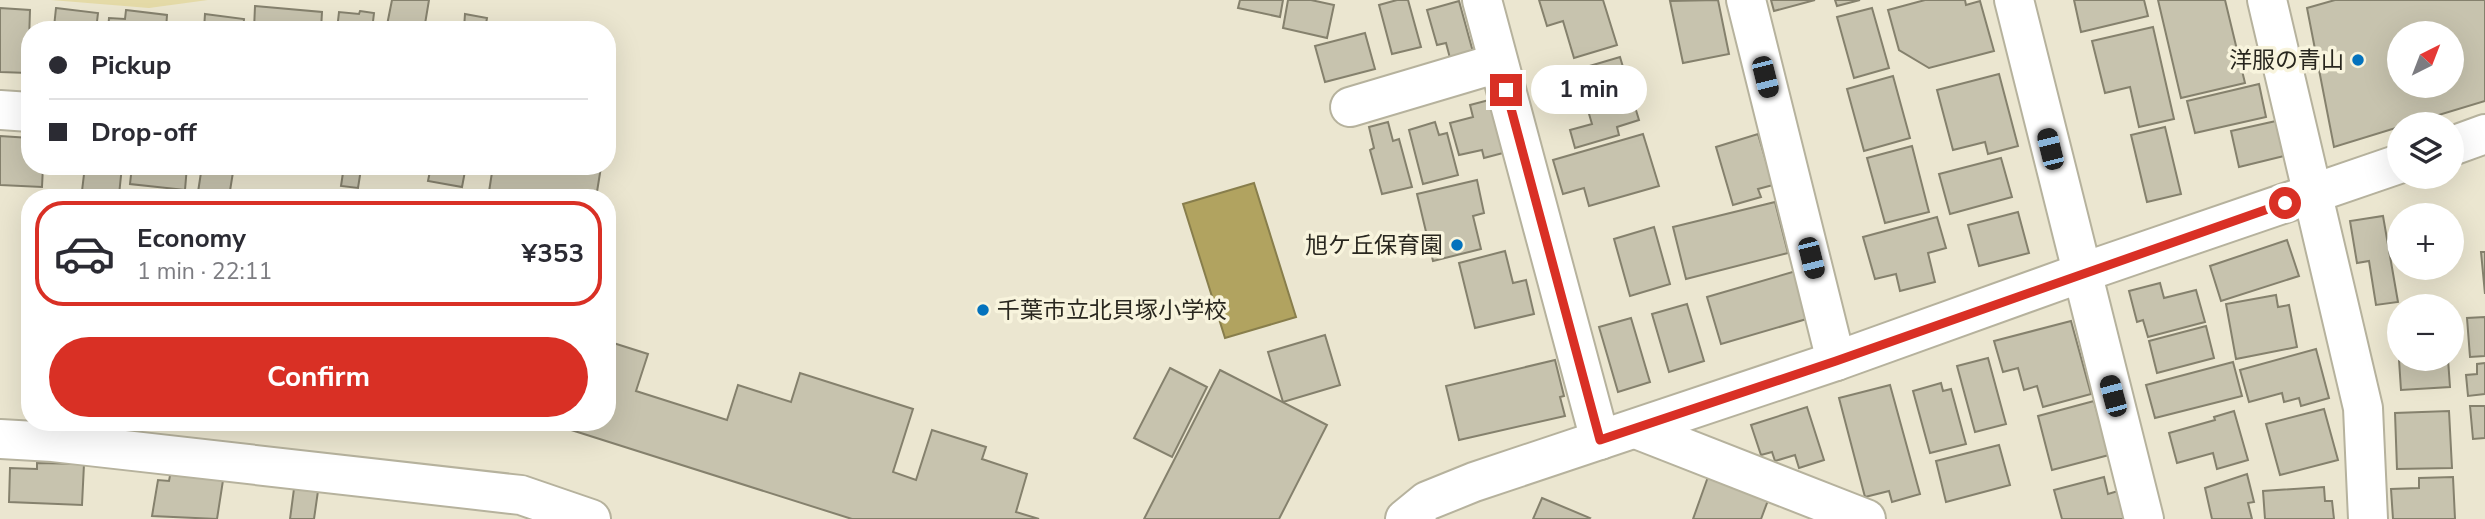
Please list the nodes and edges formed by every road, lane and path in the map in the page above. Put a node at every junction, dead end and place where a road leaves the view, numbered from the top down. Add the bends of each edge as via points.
1 (1482, 0) edge
2 (1746, 0) edge
3 (2014, 0) edge
4 (2267, 0) edge
5 (1499, 63) junction
6 (1350, 107) dead end
7 (0, 110) edge
8 (21, 111) edge
9 (2485, 134) edge
10 (2464, 142) edge
11 (2387, 168) edge
12 (2311, 194) junction
13 (2081, 272) junction
14 (1836, 361) junction
15 (1618, 435) junction
16 (0, 439) edge
17 (591, 519) edge
18 (1405, 519) edge
19 (1867, 519) edge
20 (2144, 519) edge
21 (2368, 519) edge

1 - 5 street
2 - 14 street
3 - 13 street
4 - 12 street
5 - 6 street
5 - 15 street
7 - 8 street
9 - 10 street
11 - 12 street
12 - 13 street
12 - 21 street via 2363,408
13 - 14 street
13 - 20 street
14 - 15 street
15 - 18 street via 1427,501
15 - 19 street
16 - 17 street via 521,495

